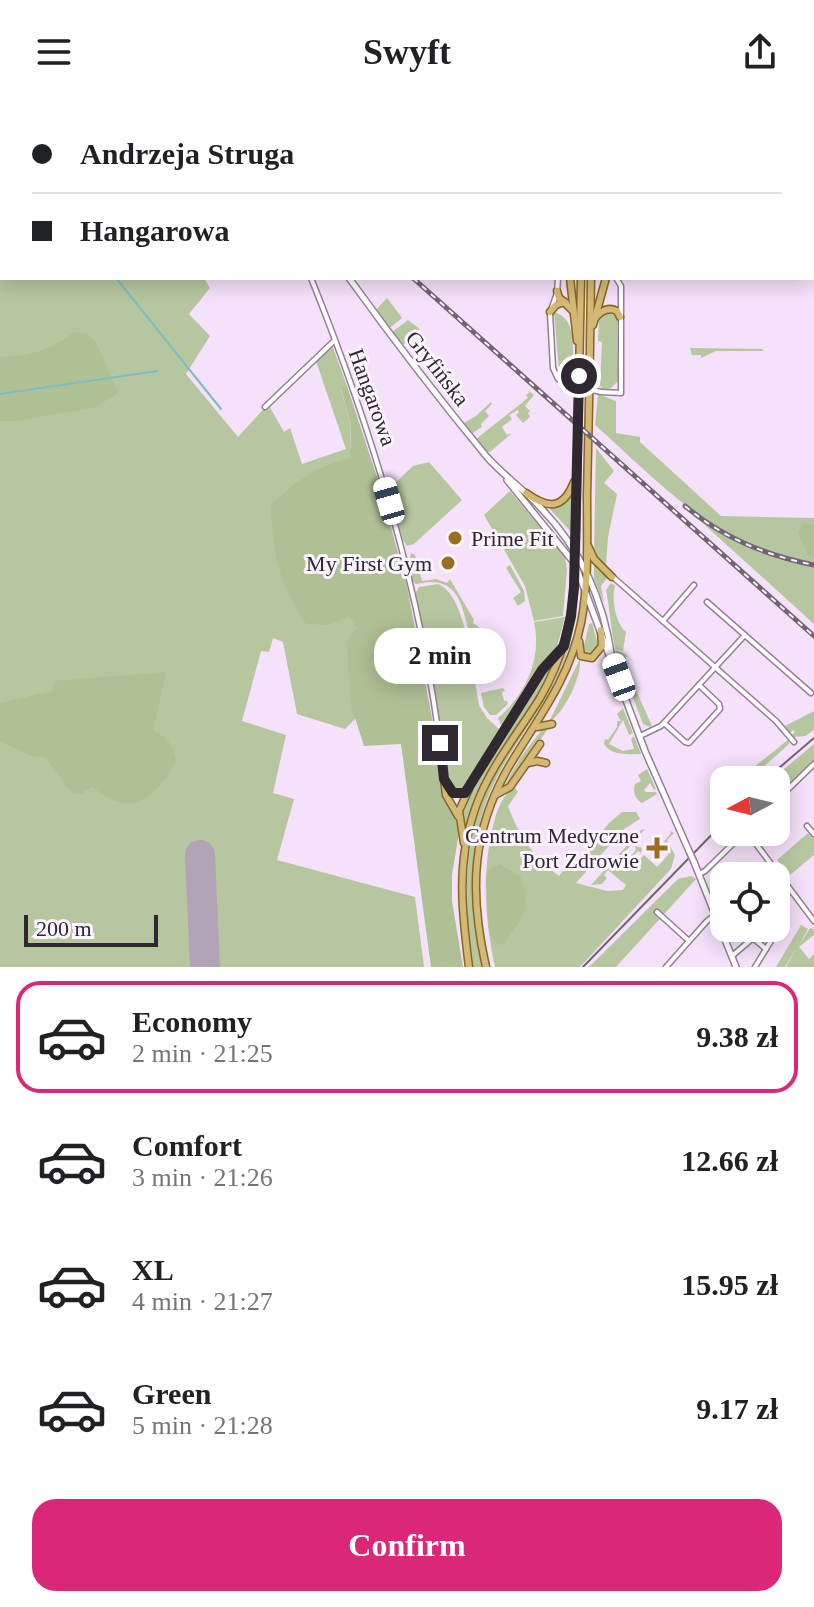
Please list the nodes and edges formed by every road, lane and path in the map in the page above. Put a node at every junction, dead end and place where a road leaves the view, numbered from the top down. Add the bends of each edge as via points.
1 (312, 280) edge
2 (351, 280) edge
3 (558, 280) edge
4 (570, 280) edge
5 (581, 280) edge
6 (591, 280) edge
7 (605, 280) edge
8 (617, 280) edge
9 (557, 291) junction
10 (566, 303) junction
11 (550, 312) junction
12 (574, 314) junction
13 (620, 317) junction
14 (594, 320) junction
15 (334, 341) junction
16 (590, 341) junction
17 (580, 356) junction
18 (265, 407) dead end
19 (577, 471) junction
20 (505, 475) junction
21 (526, 493) junction
22 (587, 539) junction
23 (575, 550) junction
24 (575, 564) junction
25 (586, 570) junction
26 (612, 577) joint
27 (694, 585) dead end
28 (585, 586) junction
29 (707, 602) dead end
30 (582, 614) junction
31 (663, 621) junction
32 (601, 630) junction
33 (745, 635) junction
34 (564, 646) junction
35 (612, 659) junction
36 (715, 667) junction
37 (699, 685) junction
38 (811, 693) dead end
39 (664, 723) junction
40 (552, 724) dead end
41 (534, 729) junction
42 (504, 730) joint
43 (640, 736) junction
44 (794, 742) dead end
45 (540, 744) dead end
46 (546, 763) dead end
47 (814, 764) edge
48 (525, 765) junction
49 (444, 779) junction
50 (790, 787) edge
51 (469, 789) junction
52 (495, 795) junction
53 (460, 820) junction
54 (807, 826) dead end
55 (814, 834) edge
56 (731, 846) edge
57 (757, 846) edge
58 (464, 850) junction
59 (699, 874) junction
60 (710, 898) edge
61 (657, 912) dead end
62 (814, 921) edge
63 (710, 924) edge
64 (689, 941) junction
65 (727, 942) edge
66 (770, 942) edge
67 (766, 949) junction
68 (732, 956) junction
69 (469, 967) edge
70 (486, 967) edge
71 (666, 967) edge
72 (736, 967) edge
73 (755, 967) edge

1 - 15 street, Hangarowa
2 - 20 street, Gryfińska
3 - 9 street
4 - 12 main road
5 - 17 main road
6 - 16 main road
7 - 14 main road
8 - 13 street
9 - 10 main road
9 - 11 street
10 - 11 main road
10 - 12 main road
11 - 13 street, bridge via 553,371 560,381 601,392 621,393
12 - 17 main road
13 - 14 main road via 606,309
14 - 16 main road
15 - 18 street
15 - 49 street, Hangarowa via 375,454 407,569
16 - 22 main road
17 - 19 main road
19 - 21 main road via 569,494 559,503 543,503
19 - 23 main road
20 - 21 street, Gryfińska
20 - 24 street, Gryfińska
21 - 23 street, Gryfińska
22 - 25 main road
22 - 26 main road via 593,558
23 - 24 main road
23 - 25 street, Gryfińska
24 - 28 street, Gryfińska
24 - 34 main road
25 - 28 main road
25 - 35 street, Gryfińska
26 - 31 street
27 - 31 street
28 - 30 main road
28 - 32 street, Gryfińska
29 - 33 street
30 - 32 main road via 582,658 598,654
30 - 41 main road via 566,672
31 - 36 street
32 - 35 street, Gryfińska
33 - 36 street
33 - 38 street
34 - 42 main road
34 - 58 main road via 545,689 483,790
35 - 43 street, Gryfińska
36 - 37 street
36 - 44 street
37 - 39 street
37 - 39 street via 720,709 689,743
39 - 43 street
40 - 41 main road
41 - 52 main road
42 - 51 street
43 - 59 street, Gryfińska, bridge
45 - 48 main road
46 - 48 main road
47 - 50 street
48 - 52 main road via 510,787
49 - 51 street via 453,793
49 - 53 main road
51 - 53 main road
52 - 70 main road via 478,853 476,905
53 - 58 main road
54 - 55 street
56 - 59 street
57 - 62 street
58 - 69 main road via 461,898
59 - 60 street, Gryfińska
61 - 64 street
63 - 64 street
64 - 71 street
65 - 68 street, Gryfińska
66 - 67 street
67 - 68 street via 753,938
67 - 73 street
68 - 72 street, Gryfińska

